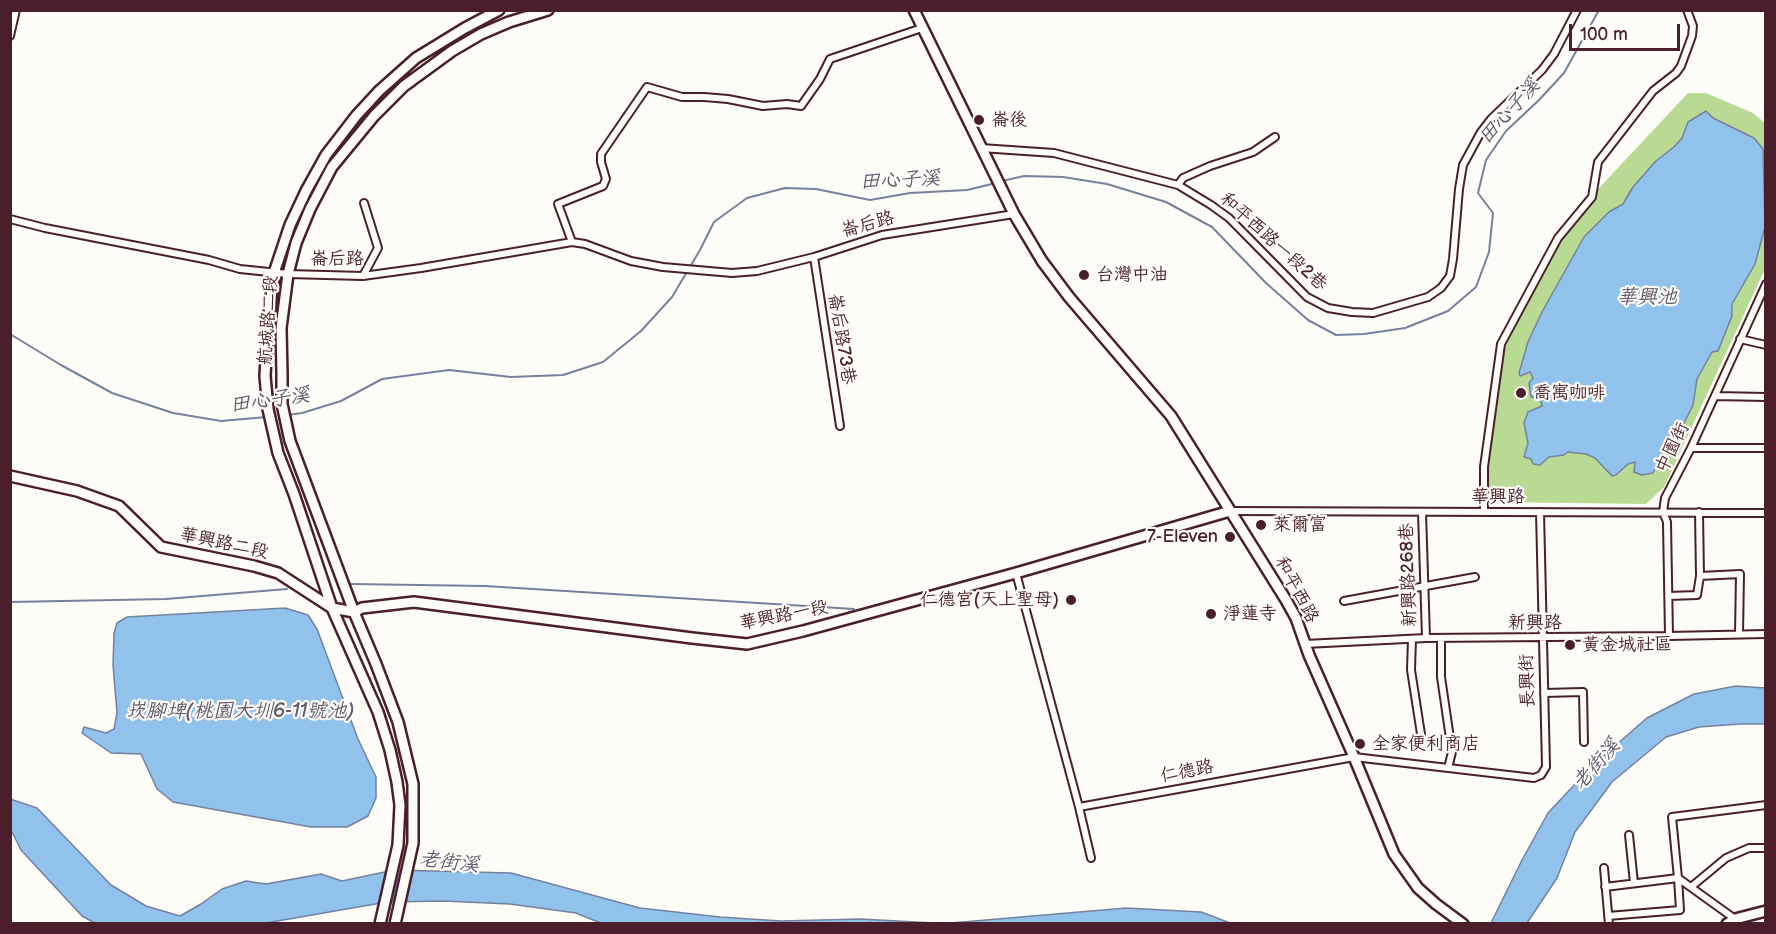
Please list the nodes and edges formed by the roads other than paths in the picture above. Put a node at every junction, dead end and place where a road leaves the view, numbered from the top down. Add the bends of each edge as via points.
1 (16, 10) edge
2 (498, 10) edge
3 (548, 10) edge
4 (914, 10) edge
5 (1577, 10) edge
6 (1687, 10) edge
7 (922, 28) junction
8 (10, 36) edge
9 (1275, 137) dead end
10 (981, 148) junction
11 (1178, 185) junction
12 (364, 203) dead end
13 (1014, 214) junction
14 (10, 219) edge
15 (572, 242) junction
16 (814, 257) junction
17 (274, 273) junction
18 (288, 274) junction
19 (363, 276) junction
20 (1766, 284) edge
21 (1762, 300) edge
22 (1740, 339) junction
23 (1766, 345) edge
24 (1715, 396) junction
25 (1766, 397) edge
26 (840, 426) dead end
27 (1691, 448) junction
28 (1766, 448) edge
29 (10, 476) edge
30 (1230, 511) junction
31 (1422, 512) junction
32 (1484, 512) junction
33 (1540, 512) junction
34 (1663, 512) junction
35 (1699, 512) junction
36 (1766, 513) edge
37 (1016, 573) junction
38 (1700, 576) junction
39 (1475, 577) dead end
40 (1425, 585) junction
41 (1669, 596) junction
42 (1344, 600) dead end
43 (332, 608) junction
44 (354, 612) junction
45 (1739, 634) junction
46 (1766, 634) edge
47 (1669, 636) junction
48 (1426, 638) junction
49 (1542, 638) junction
50 (1412, 639) junction
51 (1441, 639) junction
52 (1305, 644) junction
53 (1544, 693) junction
54 (1421, 734) dead end
55 (1584, 742) dead end
56 (1354, 757) junction
57 (1448, 768) junction
58 (1541, 775) joint
59 (1766, 805) edge
60 (1079, 807) junction
61 (1629, 835) dead end
62 (1766, 848) edge
63 (1091, 858) dead end
64 (1604, 868) dead end
65 (1678, 878) junction
66 (1634, 883) junction
67 (1605, 887) junction
68 (1691, 887) junction
69 (1766, 912) edge
70 (1609, 920) edge
71 (1731, 921) edge
72 (380, 924) edge
73 (395, 924) edge
74 (1463, 924) edge

1 - 8 street
2 - 17 street, 航城路二段 via 417,58 356,116 326,155 306,191
3 - 18 street, 航城路二段 via 509,22 452,51 404,86 374,116 332,167 296,243
4 - 7 street, 和平西路
5 - 11 street, 和平西路一段2巷 via 1554,54 1491,119 1463,165 1450,276 1428,297 1364,314 1318,304 1228,218
6 - 32 street via 1692,36 1681,66 1653,91 1598,162 1592,197 1558,238 1501,344 1484,467
7 - 10 street, 和平西路
7 - 15 street via 830,59 801,106 682,97 647,87 601,154 606,179 603,186 558,204
9 - 11 street via 1252,152 1183,178
10 - 11 street, 和平西路一段2巷 via 1054,153
10 - 13 street, 和平西路
12 - 19 street via 378,248
13 - 16 street, 崙后路 via 882,235
13 - 30 street, 和平西路 via 1069,297 1171,416
14 - 17 street, 崙后路
15 - 16 street, 崙后路 via 631,261 732,273
15 - 19 street, 崙后路
16 - 26 street, 崙后路73巷
17 - 18 street, 崙后路
17 - 43 street, 航城路二段 via 267,321 268,409
18 - 19 street, 崙后路
18 - 44 street, 航城路二段 via 281,328 282,404 290,441
20 - 21 street, 中園街
21 - 22 street, 中園街
22 - 23 street
22 - 24 street, 中園街
24 - 25 street
24 - 27 street, 中園街
27 - 28 street
27 - 34 street, 中園街 via 1665,498
29 - 43 street, 華興路二段 via 77,491 119,506 160,547 278,573
30 - 31 street, 華興路
30 - 37 street, 華興路一段
30 - 52 street, 和平西路 via 1286,600
31 - 32 street, 華興路
31 - 40 street, 新興路268巷
32 - 33 street, 華興路
33 - 34 street, 華興路
33 - 49 street, 長興街
34 - 35 street, 華興路
34 - 41 street, 中園街 via 1667,522
35 - 36 street, 華興路
35 - 38 street
37 - 44 street, 華興路一段 via 747,644 414,602
37 - 60 street
38 - 41 street via 1697,595
38 - 45 street via 1740,574
39 - 40 street
40 - 42 street
40 - 48 street, 新興路268巷
41 - 47 street, 中園街
43 - 44 street, 華興路一段
43 - 72 street, 航城路二段 via 378,712 400,805 398,844
44 - 73 street, 航城路二段 via 398,722 413,784 413,843
45 - 46 street, 新興路
45 - 47 street, 新興路
47 - 49 street, 新興路
48 - 50 street, 新興路
48 - 51 street, 新興路
49 - 51 street, 新興路
49 - 53 street, 長興街
50 - 52 street, 新興路
50 - 54 street via 1411,670
51 - 57 street via 1441,678 1452,752
52 - 56 street, 和平西路
53 - 55 street via 1583,692
53 - 58 street, 長興街 via 1546,767
56 - 57 street, 仁德路
56 - 60 street, 仁德路
56 - 74 street, 和平西路 via 1394,854 1419,888
57 - 58 street, 仁德路 via 1534,778
59 - 65 street via 1672,817
60 - 63 street
61 - 66 street
62 - 68 street via 1749,848 1726,858
64 - 67 street
65 - 66 street
65 - 68 street
65 - 70 street via 1680,910
66 - 67 street
67 - 70 street
68 - 71 street
69 - 71 street

